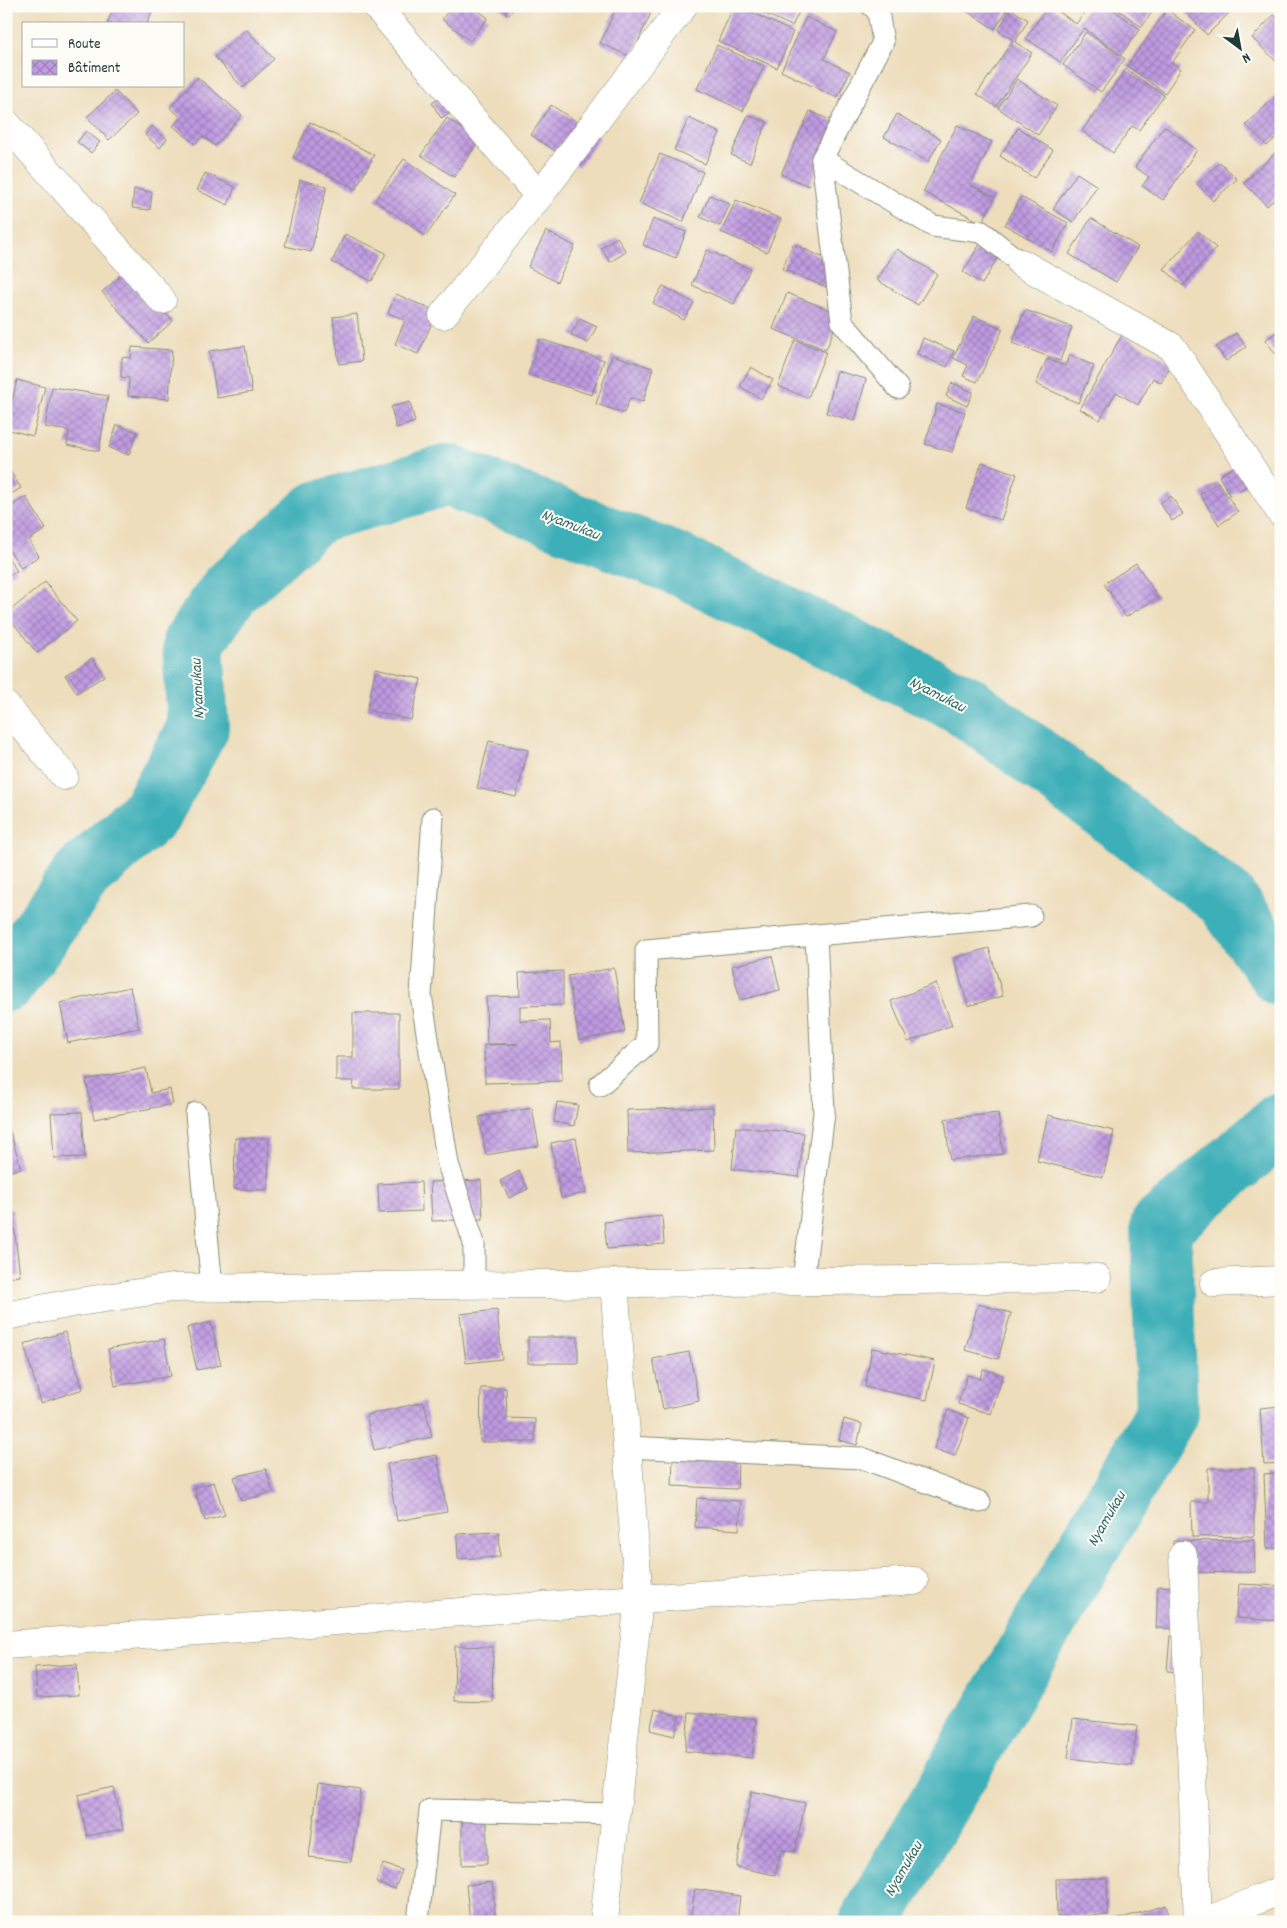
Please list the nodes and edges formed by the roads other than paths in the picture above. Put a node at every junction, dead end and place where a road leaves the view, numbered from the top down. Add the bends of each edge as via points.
1 (376, 6) edge
2 (683, 6) edge
3 (878, 8) edge
4 (6, 123) edge
5 (822, 159) junction
6 (539, 196) junction
7 (1021, 262) joint
8 (162, 300) dead end
9 (443, 315) dead end
10 (898, 388) dead end
11 (1281, 513) edge
12 (6, 706) edge
13 (64, 776) dead end
14 (432, 818) dead end
15 (1031, 916) dead end
16 (816, 935) junction
17 (600, 1085) dead end
18 (196, 1113) dead end
19 (1097, 1278) dead end
20 (1281, 1280) edge
21 (804, 1281) junction
22 (1214, 1282) dead end
23 (614, 1283) junction
24 (474, 1284) junction
25 (212, 1288) junction
26 (6, 1316) edge
27 (627, 1447) junction
28 (980, 1502) dead end
29 (1183, 1555) dead end
30 (914, 1581) dead end
31 (639, 1599) junction
32 (6, 1645) edge
33 (616, 1814) junction
34 (1281, 1890) edge
35 (418, 1922) edge
36 (604, 1922) edge
37 (1198, 1922) edge
38 (1205, 1922) edge

1 - 6 street
2 - 6 street
3 - 5 lane via 883,42
4 - 8 street
5 - 7 lane via 933,226 982,232
5 - 10 lane via 842,322
6 - 9 street
7 - 11 street via 1172,347
12 - 13 street
14 - 24 lane via 421,995 448,1164 474,1243
15 - 16 lane
16 - 17 lane via 646,950 647,1044
16 - 21 lane via 824,1113
18 - 25 lane
19 - 21 street
20 - 22 street
21 - 23 street
23 - 24 street
23 - 27 street
24 - 25 street
25 - 26 street via 172,1288
27 - 28 lane via 862,1458
27 - 31 street
29 - 37 street
30 - 31 street
31 - 32 street
31 - 33 street
33 - 35 lane via 430,1810
33 - 36 street
34 - 38 street

